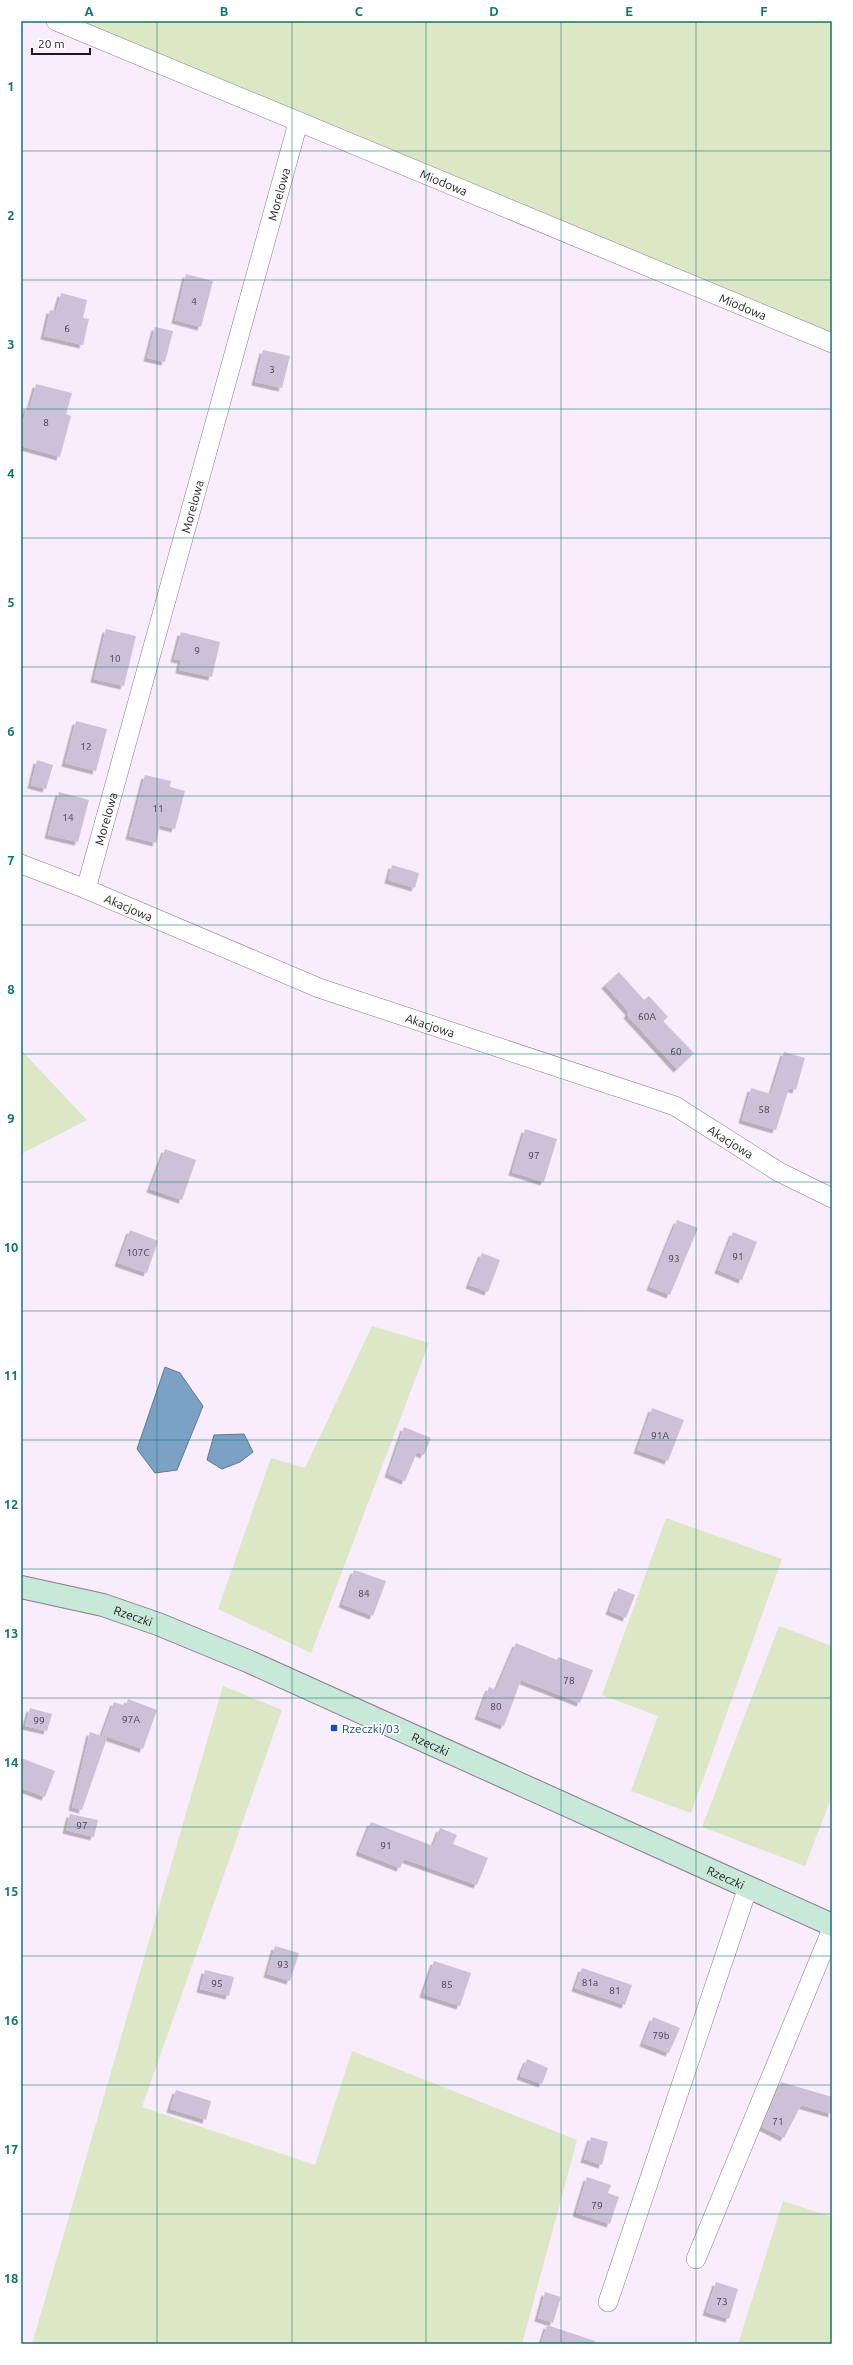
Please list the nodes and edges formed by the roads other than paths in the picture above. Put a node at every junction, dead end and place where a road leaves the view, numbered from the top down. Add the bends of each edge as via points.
1 (56, 21) edge
2 (298, 123) junction
3 (832, 343) edge
4 (21, 864) edge
5 (86, 889) junction
6 (832, 1198) edge
7 (21, 1587) edge
8 (748, 1887) junction
9 (832, 1925) edge
10 (832, 1929) edge
11 (696, 2259) dead end
12 (608, 2302) dead end

1 - 2 street, Miodowa
2 - 3 street, Miodowa
2 - 5 street, Morelowa
4 - 5 street, Akacjowa
5 - 6 street, Akacjowa via 319,988 675,1106 779,1172
7 - 8 main road, Rzeczki via 103,1605 158,1624 250,1662
8 - 9 main road, Rzeczki
8 - 12 street
10 - 11 street

